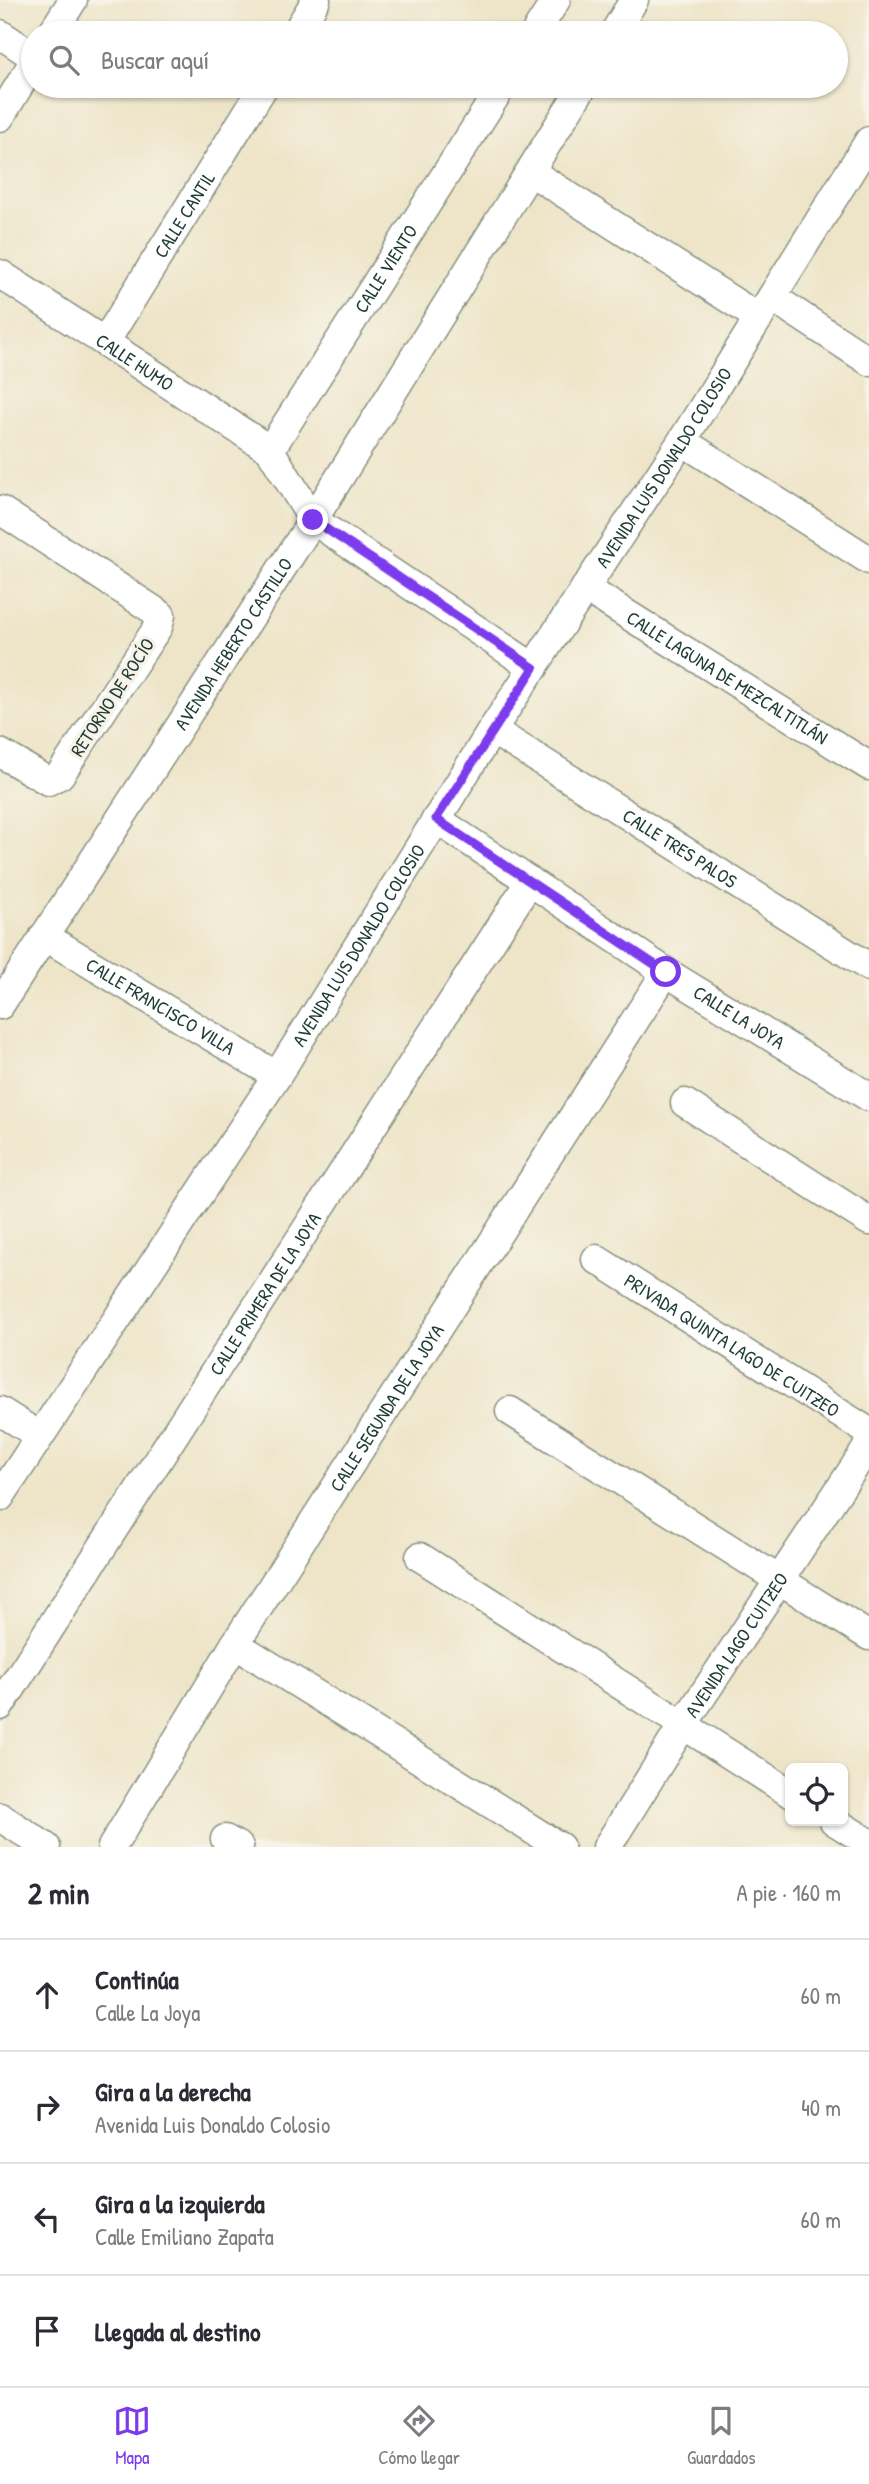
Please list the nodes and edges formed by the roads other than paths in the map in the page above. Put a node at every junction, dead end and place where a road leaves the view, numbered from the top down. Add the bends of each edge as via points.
1 (73, 0) edge
2 (316, 0) edge
3 (556, 0) edge
4 (634, 0) edge
5 (60, 21) edge
6 (303, 21) edge
7 (543, 21) edge
8 (621, 21) edge
9 (0, 34) edge
10 (21, 48) edge
11 (21, 83) edge
12 (257, 98) edge
13 (494, 98) edge
14 (576, 98) edge
15 (0, 117) edge
16 (869, 141) edge
17 (531, 172) junction
18 (0, 274) edge
19 (766, 307) junction
20 (106, 342) junction
21 (869, 361) edge
22 (682, 441) junction
23 (270, 450) junction
24 (0, 510) edge
25 (313, 520) junction
26 (869, 560) edge
27 (585, 588) junction
28 (534, 668) junction
29 (492, 730) junction
30 (0, 752) edge
31 (869, 766) edge
32 (436, 819) junction
33 (530, 881) junction
34 (44, 936) junction
35 (869, 967) edge
36 (666, 972) junction
37 (0, 1005) edge
38 (277, 1076) junction
39 (869, 1097) edge
40 (685, 1103) dead end
41 (869, 1222) edge
42 (596, 1259) dead end
43 (0, 1411) edge
44 (510, 1411) dead end
45 (869, 1432) edge
46 (38, 1435) junction
47 (869, 1445) edge
48 (0, 1497) edge
49 (420, 1557) dead end
50 (782, 1580) junction
51 (869, 1636) edge
52 (235, 1644) junction
53 (0, 1706) edge
54 (683, 1725) junction
55 (785, 1790) edge
56 (0, 1817) edge
57 (842, 1826) edge
58 (869, 1843) edge
59 (46, 1847) edge
60 (112, 1847) edge
61 (560, 1847) edge
62 (607, 1847) edge

1 - 5 street
2 - 6 street
3 - 7 street
4 - 8 street
9 - 10 street
11 - 15 street
12 - 20 street, CALLE CANTIL
13 - 23 street, CALLE VIENTO
14 - 17 street, AVENIDA HEBERTO CASTILLO
16 - 19 street, AVENIDA LUIS DONALDO COLOSIO
17 - 19 street
17 - 25 street, AVENIDA HEBERTO CASTILLO
18 - 20 street, CALLE HUMO
19 - 21 street
19 - 22 street, AVENIDA LUIS DONALDO COLOSIO
20 - 23 street, CALLE HUMO
22 - 26 street
22 - 27 street, AVENIDA LUIS DONALDO COLOSIO
23 - 25 street
24 - 30 street, RETORNO DE ROCÍO via 162,615 60,775 48,781
25 - 28 street
25 - 34 street, AVENIDA HEBERTO CASTILLO
27 - 28 street, AVENIDA LUIS DONALDO COLOSIO
27 - 31 street, CALLE LAGUNA DE MEZCALTITLÁN
28 - 29 street, AVENIDA LUIS DONALDO COLOSIO
29 - 32 street, AVENIDA LUIS DONALDO COLOSIO
29 - 35 street, CALLE TRES PALOS
32 - 33 street, CALLE LA JOYA
32 - 38 street, AVENIDA LUIS DONALDO COLOSIO
33 - 36 street, CALLE LA JOYA
33 - 53 street, CALLE PRIMERA DE LA JOYA
34 - 37 street, AVENIDA HEBERTO CASTILLO
34 - 38 street, CALLE FRANCISCO VILLA
36 - 39 street, CALLE LA JOYA
36 - 52 street, CALLE SEGUNDA DE LA JOYA
38 - 46 street, AVENIDA LUIS DONALDO COLOSIO
40 - 41 street
42 - 45 street, PRIVADA QUINTA LAGO DE CUITZEO
43 - 46 street
44 - 50 street
46 - 48 street, AVENIDA LUIS DONALDO COLOSIO
47 - 50 street, AVENIDA LAGO CUITZEO
49 - 54 street
50 - 51 street
50 - 54 street, AVENIDA LAGO CUITZEO
52 - 60 street, CALLE SEGUNDA DE LA JOYA
52 - 61 street
54 - 55 street
54 - 62 street, AVENIDA LAGO CUITZEO
56 - 59 street
57 - 58 street

